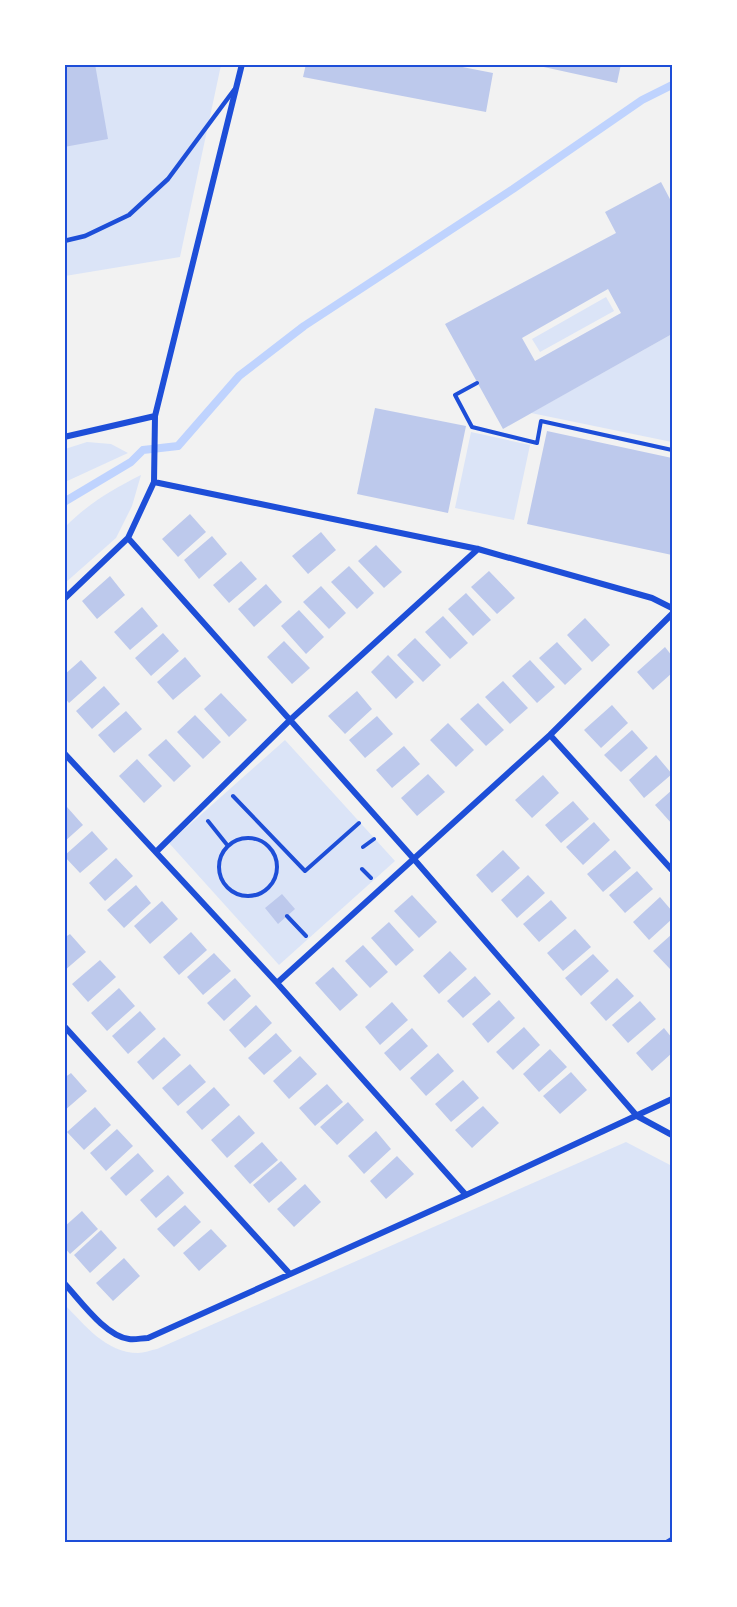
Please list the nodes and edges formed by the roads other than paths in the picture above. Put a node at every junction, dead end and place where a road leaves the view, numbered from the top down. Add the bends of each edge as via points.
1 (242, 64) edge
2 (234, 90) junction
3 (64, 241) edge
4 (155, 416) junction
5 (64, 436) edge
6 (153, 483) junction
7 (128, 538) junction
8 (478, 549) junction
9 (64, 599) edge
10 (672, 608) edge
11 (672, 615) edge
12 (290, 720) junction
13 (550, 735) junction
14 (64, 753) edge
15 (156, 852) junction
16 (413, 858) junction
17 (672, 870) edge
18 (277, 983) junction
19 (64, 1026) edge
20 (672, 1099) edge
21 (637, 1116) junction
22 (672, 1136) edge
23 (466, 1195) junction
24 (290, 1274) junction
25 (64, 1283) edge
26 (672, 1539) edge
27 (667, 1542) edge

1 - 2 street
2 - 3 lane via 168,179 129,215 85,237
2 - 4 street
4 - 5 street
4 - 6 street
6 - 7 street
6 - 8 street
7 - 9 street
7 - 12 street
8 - 10 street via 621,588
8 - 12 street
11 - 13 street
12 - 15 street
12 - 16 street
13 - 16 street
13 - 17 street
14 - 15 street
15 - 18 street
16 - 18 street
16 - 21 street
18 - 23 street
19 - 24 street
20 - 21 street
21 - 22 street
21 - 23 street
23 - 24 street
24 - 25 street via 148,1338 130,1339 102,1324
26 - 27 lane

